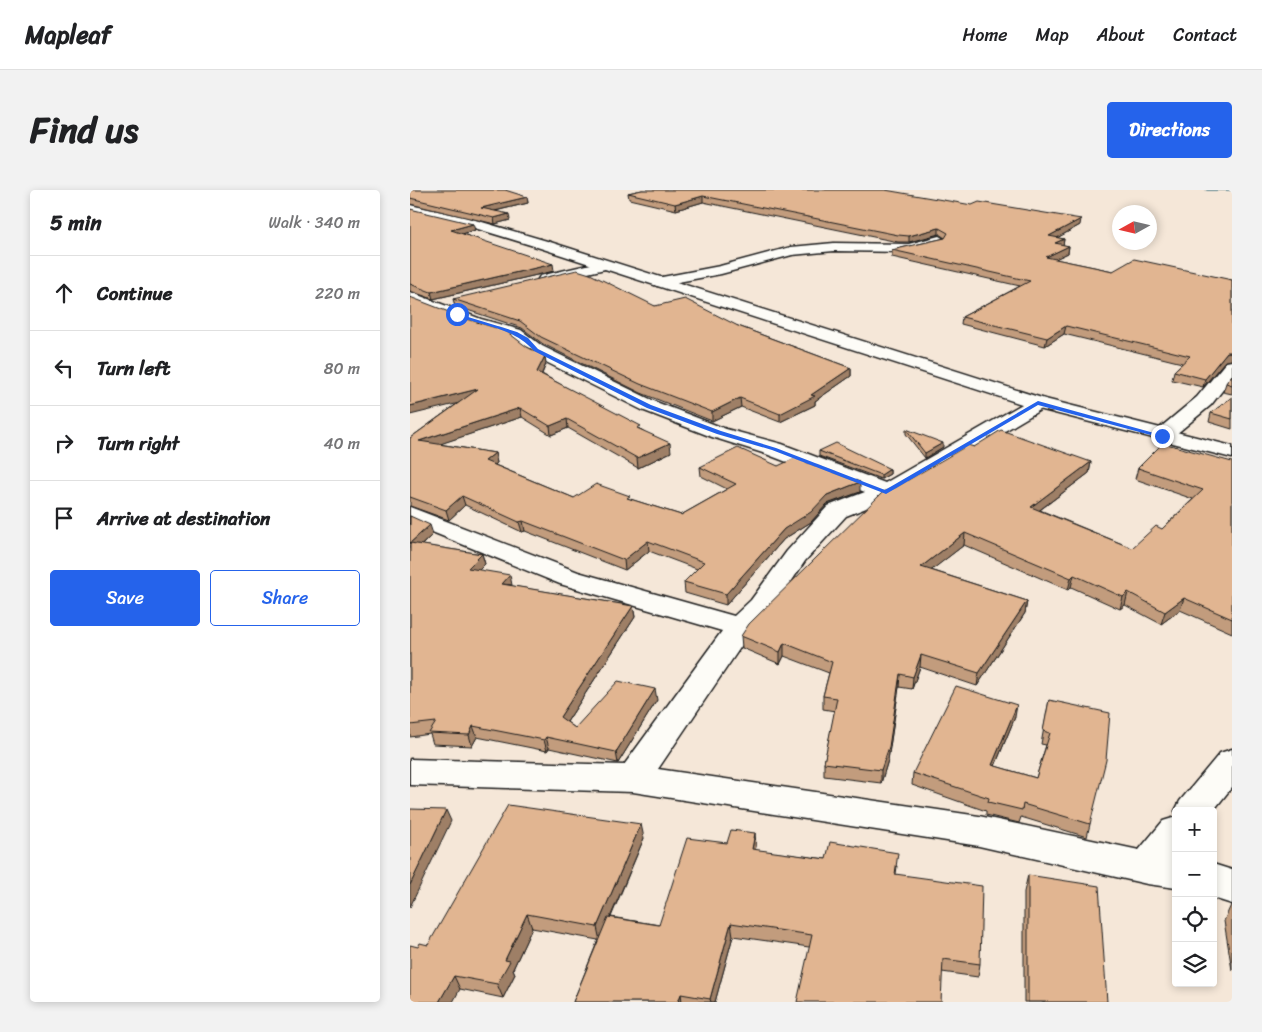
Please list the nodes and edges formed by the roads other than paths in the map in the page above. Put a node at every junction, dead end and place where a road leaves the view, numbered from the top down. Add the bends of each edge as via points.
1 (410, 209) edge
2 (939, 240) edge
3 (604, 265) junction
4 (657, 282) junction
5 (527, 283) edge
6 (410, 297) edge
7 (460, 299) edge
8 (431, 306) junction
9 (410, 310) edge
10 (1232, 366) edge
11 (1038, 403) junction
12 (1162, 436) junction
13 (1232, 452) edge
14 (886, 492) junction
15 (410, 514) edge
16 (740, 627) junction
17 (1232, 762) edge
18 (410, 772) edge
19 (633, 779) junction
20 (1196, 807) edge
21 (1172, 842) edge
22 (1161, 870) edge
23 (1217, 882) edge
24 (1232, 887) edge

1 - 3 street via 469,223
2 - 4 street via 909,248 834,247 791,251 721,270
3 - 4 street
3 - 5 street
4 - 11 street
6 - 8 street
7 - 8 street
8 - 9 street
8 - 14 street via 515,333 536,350 649,406
10 - 12 street via 1204,401
11 - 12 street
11 - 14 street
12 - 13 street
14 - 16 street via 837,511 796,556 761,606
15 - 16 street via 568,578
16 - 19 street
17 - 20 street
18 - 19 street
19 - 22 street via 979,831
21 - 22 street
23 - 24 street

